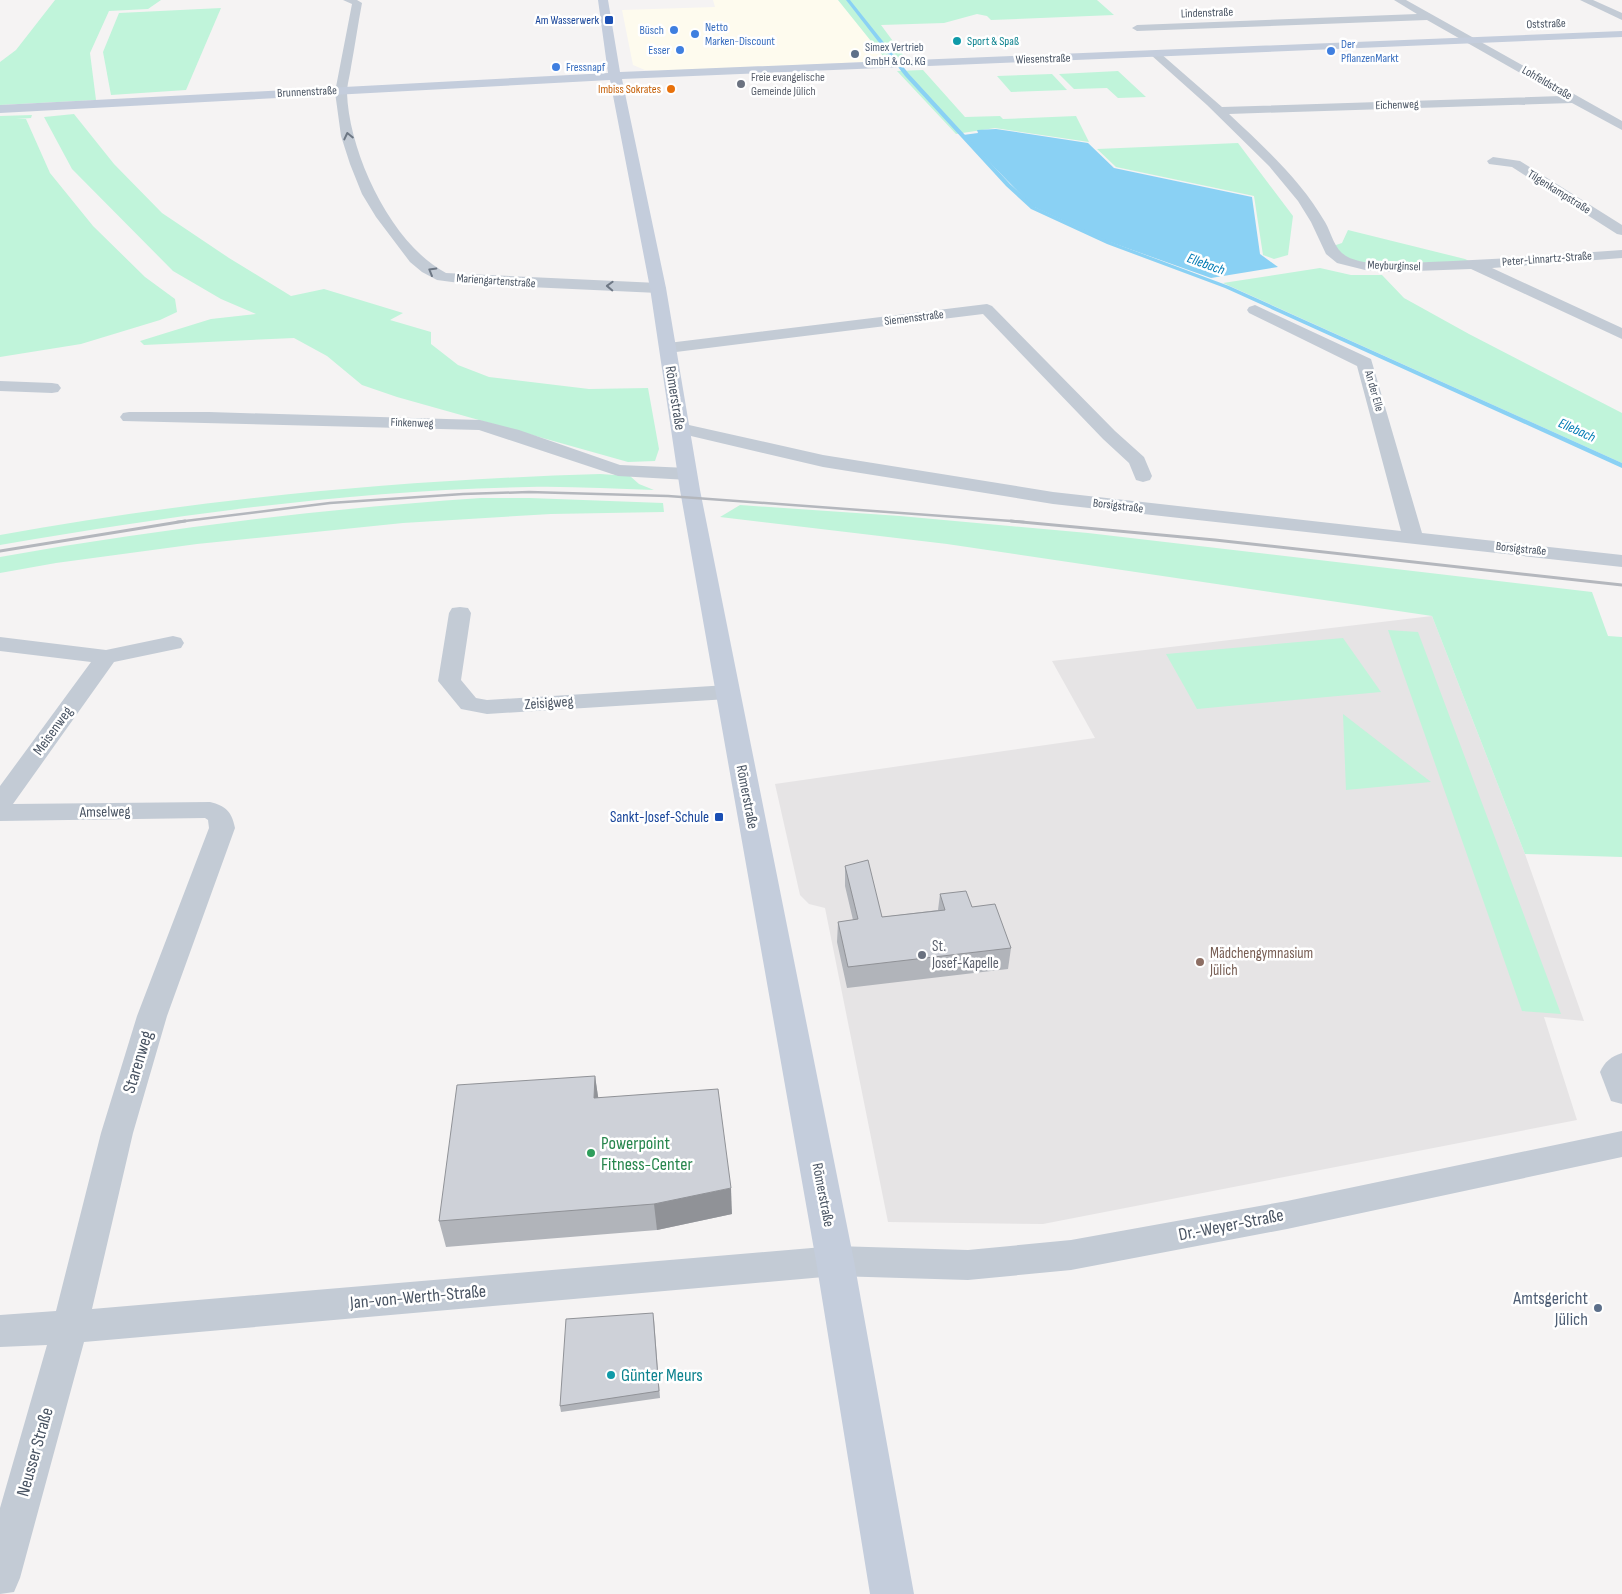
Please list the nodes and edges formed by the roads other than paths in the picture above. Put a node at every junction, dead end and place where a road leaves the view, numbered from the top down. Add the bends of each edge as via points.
1 (348, 0) edge
2 (603, 0) edge
3 (1399, 0) edge
4 (1585, 0) edge
5 (1429, 17) junction
6 (1622, 17) edge
7 (1137, 28) joint
8 (1622, 34) edge
9 (1472, 41) junction
10 (1154, 46) junction
11 (615, 76) junction
12 (341, 90) junction
13 (1575, 99) junction
14 (0, 109) edge
15 (1219, 111) junction
16 (1622, 126) edge
17 (1493, 160) dead end
18 (1622, 231) edge
19 (1622, 254) edge
20 (1473, 265) junction
21 (658, 288) junction
22 (1255, 310) dead end
23 (1622, 334) edge
24 (668, 348) junction
25 (0, 386) edge
26 (52, 388) dead end
27 (129, 417) dead end
28 (680, 428) junction
29 (688, 474) junction
30 (1143, 476) dead end
31 (1413, 538) junction
32 (1583, 546) dead end
33 (1562, 554) junction
34 (1622, 561) edge
35 (460, 613) dead end
36 (173, 643) dead end
37 (0, 644) edge
38 (106, 657) junction
39 (728, 692) junction
40 (0, 804) edge
41 (210, 810) joint
42 (0, 813) edge
43 (1622, 1065) edge
44 (1622, 1092) edge
45 (1622, 1144) edge
46 (835, 1261) junction
47 (70, 1327) junction
48 (0, 1331) edge
49 (0, 1578) edge
50 (892, 1594) edge

1 - 12 street, Mariengartenstraße via 357,3
2 - 11 main road, Römerstraße
3 - 5 street, Lohfeldstraße
4 - 6 street
5 - 7 street, Lindenstraße
5 - 9 street, Lohfeldstraße
7 - 10 street, Meyburginsel
8 - 9 main road, Oststraße
9 - 10 main road, Wiesenstraße via 1169,54
9 - 13 street, Lohfeldstraße
10 - 11 main road, Wiesenstraße via 910,65
10 - 15 street, Meyburginsel
11 - 12 main road, Brunnenstraße
11 - 21 main road, Römerstraße
12 - 14 main road, Brunnenstraße
21 -> 12 street, Mariengartenstraße via 467,280 442,276 427,269 415,259 382,217 369,194 347,136
13 - 15 street, Eichenweg
13 - 16 street, Lohfeldstraße
15 - 20 street, Meyburginsel via 1273,163 1318,222 1331,250 1342,260 1388,268
17 - 18 street, Tilgenkampstraße via 1515,164
19 - 20 street, Peter-Linnartz-Straße
20 - 23 street, Meyburginsel
21 - 24 main road, Römerstraße
22 - 31 street, An der Elle via 1365,362
24 - 28 main road, Römerstraße
24 - 30 street, Siemensstraße via 987,309 1103,439 1137,461
25 - 26 street
27 - 29 street, Finkenweg via 480,425 618,470
28 - 29 main road, Römerstraße
28 - 31 street, Borsigstraße via 823,461 1052,498
29 - 39 main road, Römerstraße
31 - 33 street, Borsigstraße
32 - 33 street, Borsigstraße
33 - 34 street, Borsigstraße
35 - 39 street, Zeisigweg via 449,681 469,704 487,706
36 - 38 street
37 - 38 street
38 - 40 street, Meisenweg
39 - 46 main road, Römerstraße
41 - 42 street, Amselweg
41 - 47 street, Starenweg via 220,816 222,828 152,1016 117,1133
43 - 44 street via 1615,1072
45 - 46 street, Dr.-Weyer-Straße via 1287,1215 1071,1255 968,1265
46 - 47 street, Jan-von-Werth-Straße
46 - 50 main road, Römerstraße
47 - 48 street, Jan-von-Werth-Straße
47 - 49 street, Neusser Straße

